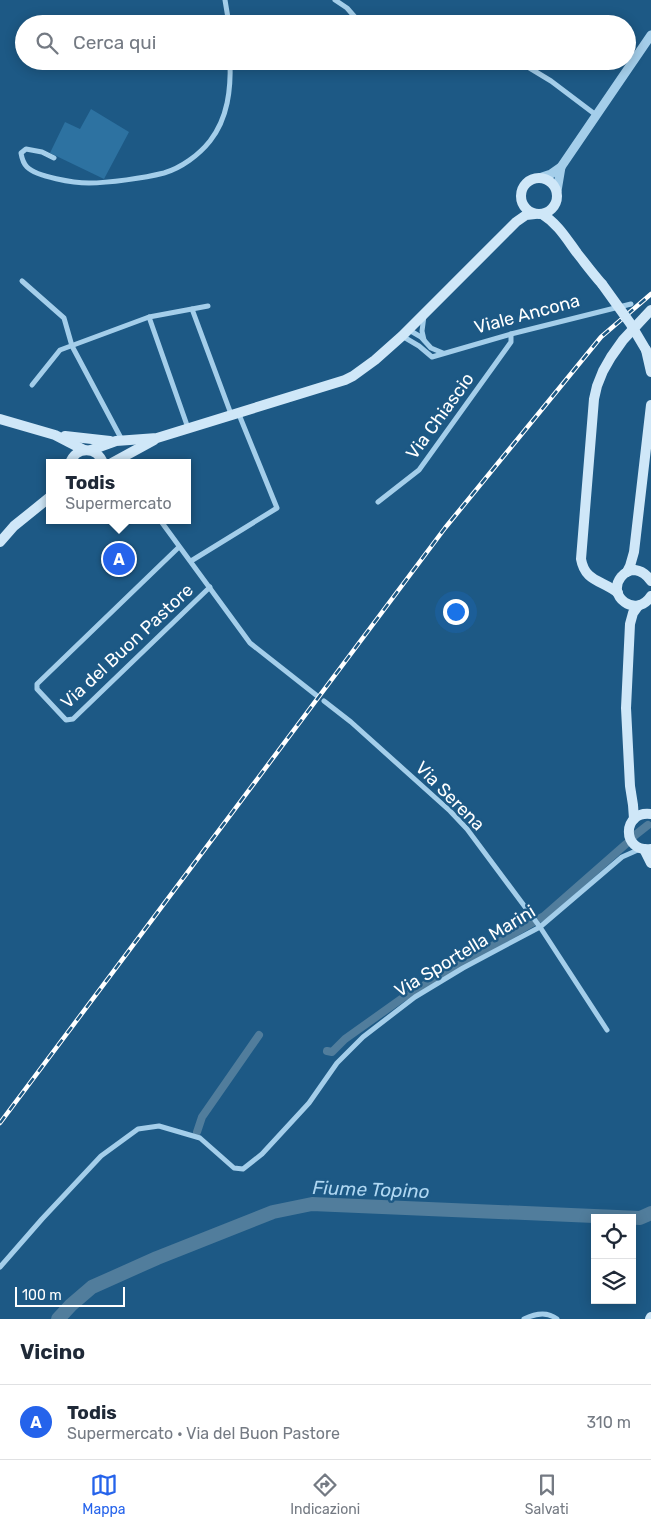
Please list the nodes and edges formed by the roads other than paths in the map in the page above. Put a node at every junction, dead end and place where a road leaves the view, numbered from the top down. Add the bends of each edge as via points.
1 (225, 0) edge
2 (335, 0) edge
3 (228, 15) edge
4 (353, 15) edge
5 (651, 36) edge
6 (636, 58) edge
7 (230, 70) edge
8 (534, 70) edge
9 (627, 70) edge
10 (596, 115) junction
11 (54, 158) dead end
12 (560, 167) junction
13 (542, 177) junction
14 (557, 191) junction
15 (523, 205) junction
16 (553, 208) junction
17 (538, 214) junction
18 (516, 222) junction
19 (561, 230) junction
20 (22, 282) dead end
21 (630, 304) dead end
22 (208, 306) dead end
23 (192, 309) junction
24 (651, 310) edge
25 (425, 313) junction
26 (149, 317) junction
27 (406, 333) junction
28 (511, 334) junction
29 (424, 340) junction
30 (72, 346) junction
31 (444, 353) junction
32 (651, 372) edge
33 (32, 385) dead end
34 (651, 405) edge
35 (235, 413) junction
36 (0, 419) edge
37 (188, 429) junction
38 (51, 434) junction
39 (157, 438) junction
40 (123, 441) junction
41 (88, 450) junction
42 (133, 452) junction
43 (70, 459) edge
44 (72, 459) edge
45 (101, 459) edge
46 (120, 459) edge
47 (46, 501) edge
48 (378, 502) dead end
49 (163, 524) edge
50 (0, 542) edge
51 (179, 547) junction
52 (634, 552) junction
53 (191, 561) junction
54 (641, 571) junction
55 (624, 575) junction
56 (651, 581) edge
57 (602, 583) junction
58 (210, 587) junction
59 (651, 596) edge
60 (621, 597) junction
61 (638, 606) junction
62 (630, 624) junction
63 (316, 695) dead end
64 (324, 701) dead end
65 (630, 786) junction
66 (651, 814) edge
67 (634, 819) junction
68 (630, 839) junction
69 (645, 849) edge
70 (622, 857) junction
71 (651, 863) edge
72 (540, 927) junction
73 (607, 1030) dead end
74 (0, 1267) edge
75 (524, 1319) edge
76 (557, 1319) edge

1 - 3 street
2 - 4 street
5 - 6 street
7 - 11 street via 227,108 217,131 189,161 165,172 90,183 38,173 22,162 21,153 26,149 33,150
8 - 10 street
9 - 10 street
10 - 12 street
12 - 13 street
12 - 14 street
13 - 14 main road
13 - 15 main road via 525,183 520,194
14 - 16 main road
15 - 17 main road
15 - 18 main road
16 - 17 main road
16 - 19 main road
17 - 18 main road
17 - 19 main road
18 - 25 main road
19 - 32 main road, bridge via 630,323 646,350
20 - 30 street via 64,318
21 - 28 street, Viale Ancona
22 - 23 street
23 - 26 street
23 - 35 street
24 - 57 main road via 611,357 594,400 581,559 586,572
25 - 27 main road
25 - 29 street via 422,325
26 - 30 street
26 - 37 street
27 - 29 street
27 - 31 street, Viale Ancona via 432,357
27 - 35 main road via 345,380
28 - 31 street, Viale Ancona
28 - 48 street, Via Chiascio via 511,342 419,470
29 - 31 street via 431,348
30 - 33 street via 60,350
30 - 40 street
34 - 52 main road
35 - 37 main road
35 - 53 street via 277,508
36 - 38 main road
37 - 39 main road
38 - 40 main road
38 - 41 main road
38 - 43 main road via 65,448
39 - 40 main road
39 - 42 main road
40 - 41 main road
40 - 42 street via 134,445
41 - 44 main road
41 - 45 main road
42 - 46 main road
47 - 50 main road via 14,526
49 - 51 street
51 - 53 street
51 - 58 street, Via del Buon Pastore via 37,684 37,689 66,720 73,719
52 - 54 main road
52 - 55 main road
53 - 58 street
54 - 55 main road
54 - 56 main road
55 - 57 main road
55 - 60 main road via 617,587
57 - 60 main road
58 - 63 street via 250,643
59 - 61 main road
60 - 61 main road via 628,604
60 - 62 main road
61 - 62 main road
62 - 65 main road via 626,708
64 - 72 street, Via Serena via 450,811
65 - 66 main road via 642,807
65 - 67 main road
66 - 67 main road via 642,814
67 - 68 main road via 629,828
68 - 69 main road
68 - 70 street
69 - 70 street, Via Sportella Marini
69 - 71 main road
70 - 72 street, Via Sportella Marini
72 - 73 street, Via Serena
72 - 74 street, Via Sportella Marini via 415,997 363,1037 337,1063 309,1103 262,1154 243,1169 234,1168 200,1138 159,1126 138,1130 101,1156
75 - 76 street via 540,1314

